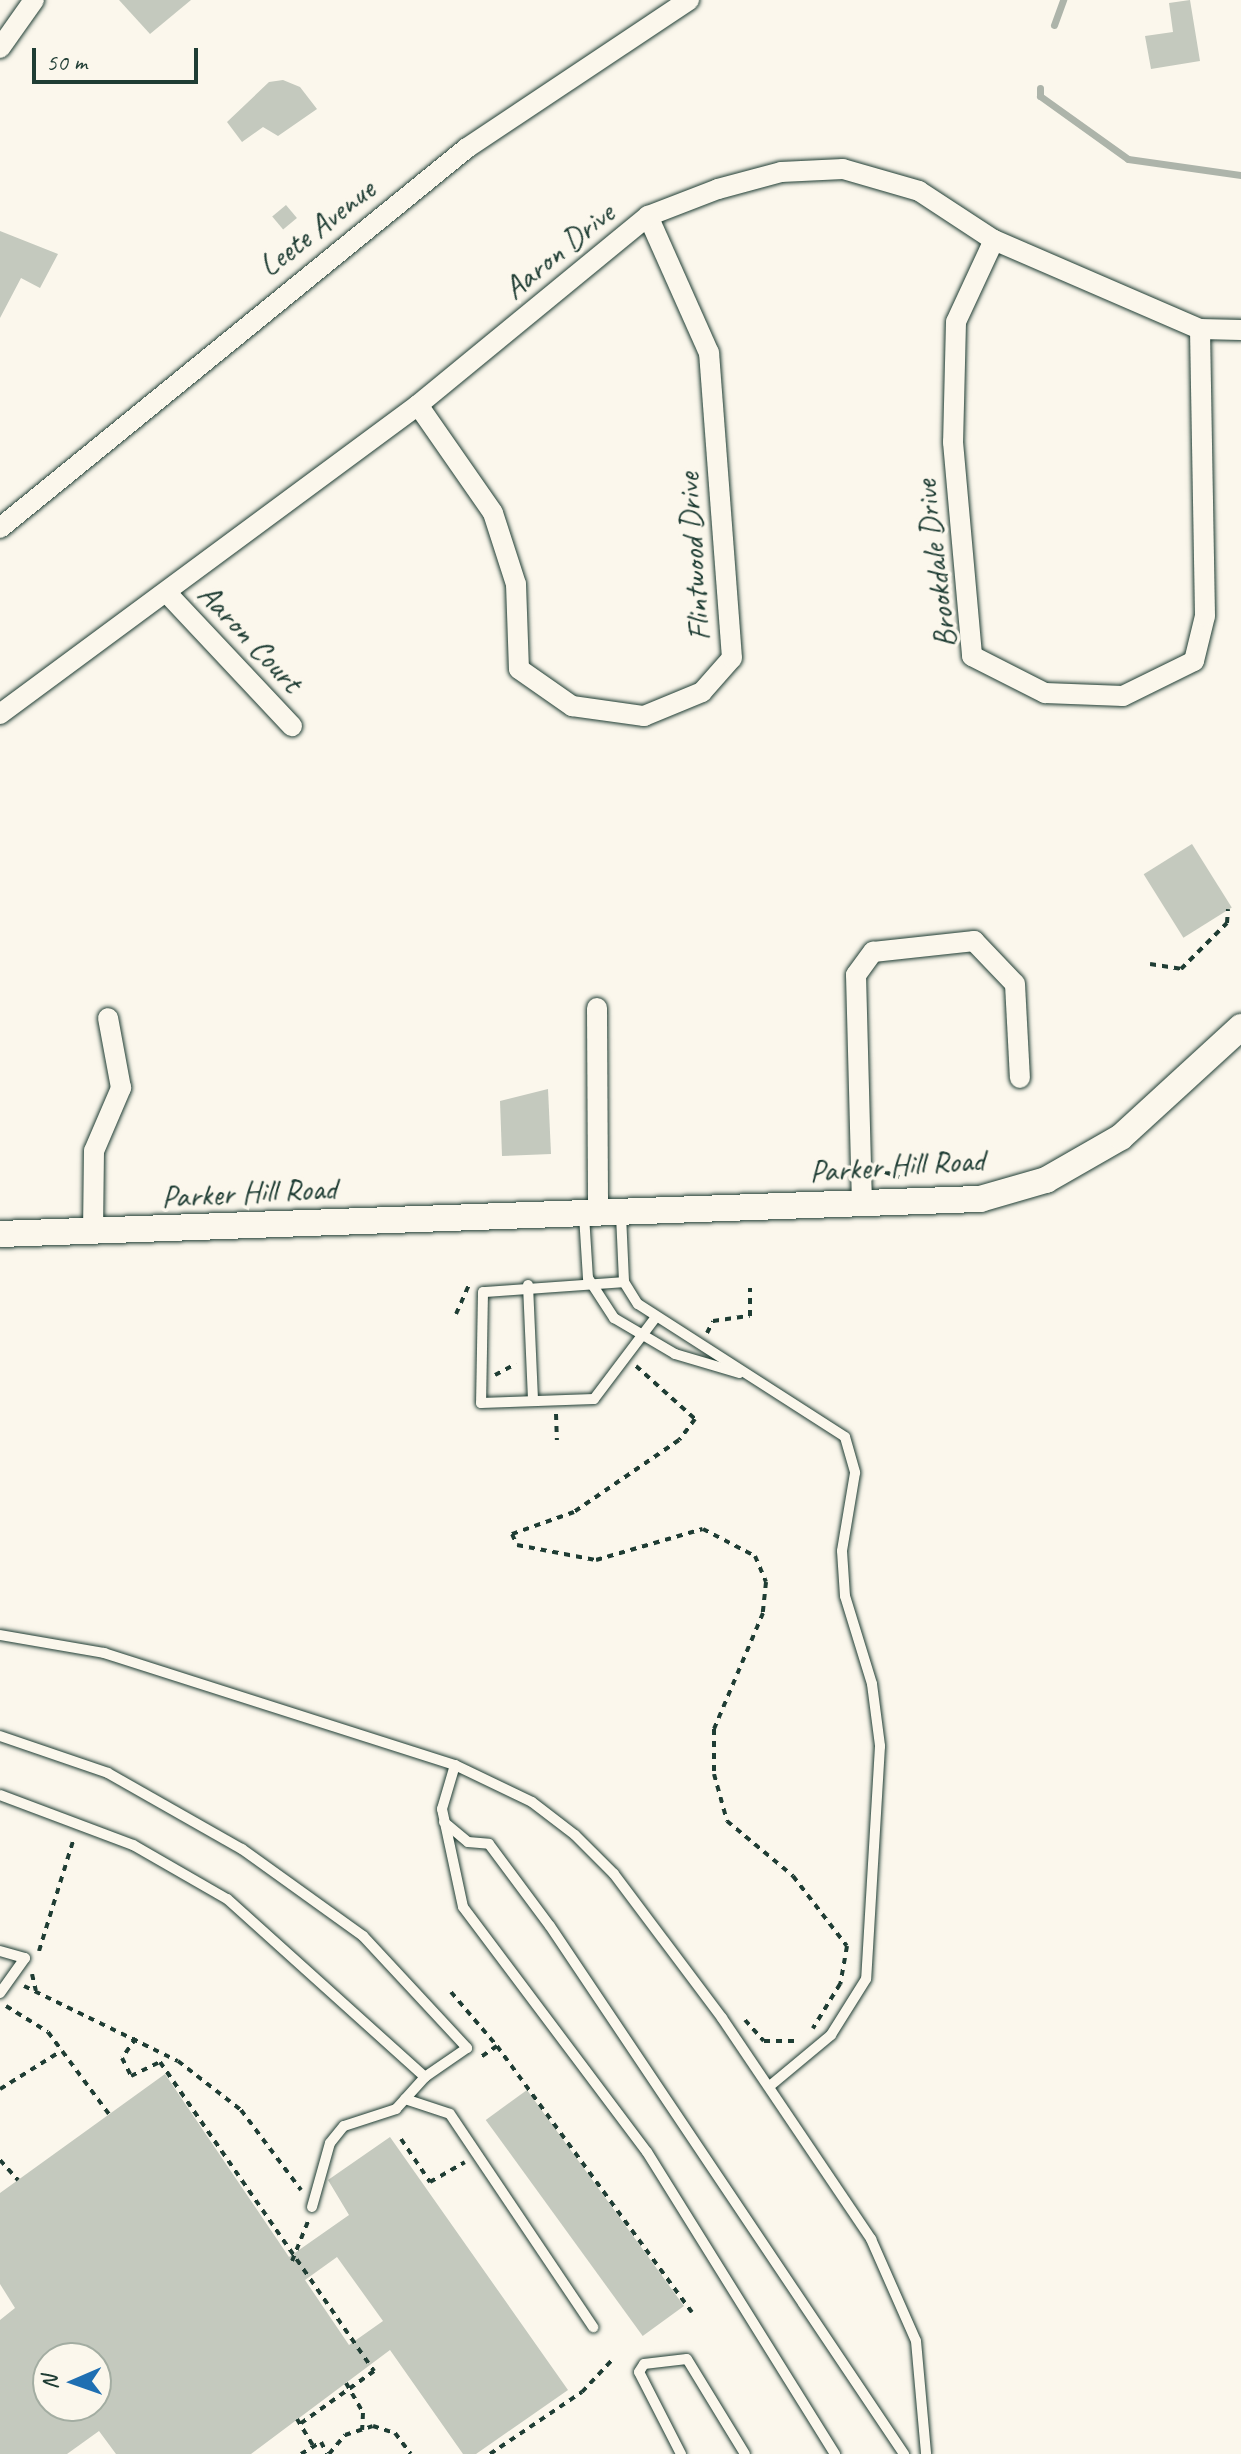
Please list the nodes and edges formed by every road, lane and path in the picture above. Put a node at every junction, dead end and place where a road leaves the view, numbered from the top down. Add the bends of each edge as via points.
1 (34, 0) edge
2 (689, 0) edge
3 (0, 48) edge
4 (648, 216) junction
5 (994, 240) junction
6 (1200, 329) junction
7 (1241, 330) edge
8 (418, 405) junction
9 (0, 528) edge
10 (166, 592) junction
11 (0, 714) edge
12 (292, 726) dead end
13 (1228, 909) dead end
14 (1150, 964) dead end
15 (597, 1008) dead end
16 (108, 1018) dead end
17 (1241, 1027) edge
18 (1020, 1078) dead end
19 (885, 1172) dead end
20 (916, 1178) dead end
21 (862, 1204) junction
22 (601, 1215) junction
23 (93, 1232) junction
24 (0, 1234) edge
25 (624, 1282) junction
26 (591, 1283) junction
27 (528, 1285) junction
28 (750, 1288) dead end
29 (656, 1317) junction
30 (642, 1337) junction
31 (702, 1342) junction
32 (531, 1355) junction
33 (628, 1360) junction
34 (744, 1375) junction
35 (493, 1376) dead end
36 (556, 1400) junction
37 (533, 1401) junction
38 (557, 1440) dead end
39 (0, 1635) edge
40 (0, 1736) edge
41 (455, 1765) junction
42 (0, 1795) edge
43 (444, 1822) junction
44 (79, 1826) junction
45 (0, 1951) edge
46 (24, 1986) dead end
47 (36, 1991) junction
48 (0, 1993) edge
49 (0, 2005) edge
50 (741, 2015) dead end
51 (136, 2038) junction
52 (497, 2046) dead end
53 (61, 2051) junction
54 (425, 2077) junction
55 (771, 2085) junction
56 (0, 2089) edge
57 (405, 2099) junction
58 (109, 2114) dead end
59 (401, 2139) dead end
60 (478, 2155) junction
61 (0, 2160) edge
62 (18, 2180) dead end
63 (312, 2207) junction
64 (298, 2255) junction
65 (292, 2261) dead end
66 (692, 2312) dead end
67 (593, 2327) dead end
68 (612, 2360) dead end
69 (346, 2383) dead end
70 (350, 2390) junction
71 (362, 2430) junction
72 (313, 2446) junction
73 (301, 2454) edge
74 (328, 2454) edge
75 (411, 2454) edge
76 (490, 2454) edge
77 (681, 2454) edge
78 (745, 2454) edge
79 (835, 2454) edge
80 (904, 2454) edge
81 (926, 2454) edge

1 - 3 street
2 - 9 street, Leete Avenue via 467,148
4 - 5 street, Aaron Drive via 781,172 843,169 919,191
4 - 8 street, Aaron Drive
4 - 8 street, Flintwood Drive via 709,353 732,658 702,692 644,716 572,706 519,669 516,584 493,513
5 - 6 street, Aaron Drive
5 - 6 street, Brookdale Drive via 956,322 953,442 972,656 1045,693 1123,696 1194,661 1205,616
6 - 7 street, Aaron Drive
8 - 10 street, Aaron Drive
10 - 11 street, Aaron Drive
10 - 12 street, Aaron Court
13 - 14 path via 1227,923 1181,969
15 - 22 street
16 - 23 street via 121,1088 94,1151
17 - 21 street, Parker Hill Road via 1121,1137 1046,1180 980,1199
18 - 21 street via 1015,984 974,941 873,952 856,975
19 - 20 path
21 - 22 street, Parker Hill Road
22 - 23 street, Parker Hill Road
22 - 25 lane
22 - 26 lane
23 - 24 street, Parker Hill Road
25 - 26 lane
25 - 29 lane
26 - 27 lane
26 - 30 lane via 614,1318
27 - 32 lane
27 - 37 lane via 483,1292 481,1403
28 - 31 path via 750,1316 713,1321
29 - 30 lane
29 - 31 lane
30 - 33 lane
30 - 34 lane
31 - 34 lane
32 - 35 path
32 - 37 lane
33 - 36 lane via 594,1399
33 - 50 path via 695,1419 679,1440 574,1512 512,1534 527,1548 596,1560 703,1529 755,1556 766,1582 763,1613 714,1729 714,1774 727,1821 793,1876 847,1946 840,1984 808,2036 780,2046 764,2041
34 - 55 lane via 845,1437 855,1473 842,1551 845,1596 872,1684 880,1746 866,1979 831,2035
36 - 37 lane
36 - 38 path
39 - 41 lane via 104,1653
40 - 54 lane via 108,1773 242,1849 363,1936 467,2048
41 - 43 lane
41 - 55 lane via 532,1802 614,1874
42 - 44 lane
43 - 79 lane via 463,1907 647,2152
43 - 80 lane via 468,1842 489,1844 550,1926
44 - 47 path via 31,1971
44 - 54 lane via 133,1845 227,1899
45 - 48 lane via 25,1958
46 - 47 path
47 - 51 path
49 - 53 path via 20,2010
51 - 63 path via 241,2110
51 - 64 path via 122,2058 131,2076 160,2062
52 - 66 path
53 - 56 path
53 - 58 path
54 - 57 lane
55 - 81 lane via 902,2298 926,2396
57 - 60 lane via 450,2114
57 - 63 lane via 344,2126 330,2143
59 - 60 path via 430,2182
60 - 67 lane
61 - 62 path
63 - 64 path
64 - 65 path
64 - 70 path via 374,2371
68 - 76 path via 582,2392
69 - 70 path
70 - 71 path via 363,2413
70 - 72 path via 298,2422
71 - 74 path
71 - 75 path via 395,2433
72 - 73 path
72 - 74 path via 321,2442
77 - 78 lane via 639,2372 644,2364 687,2359

